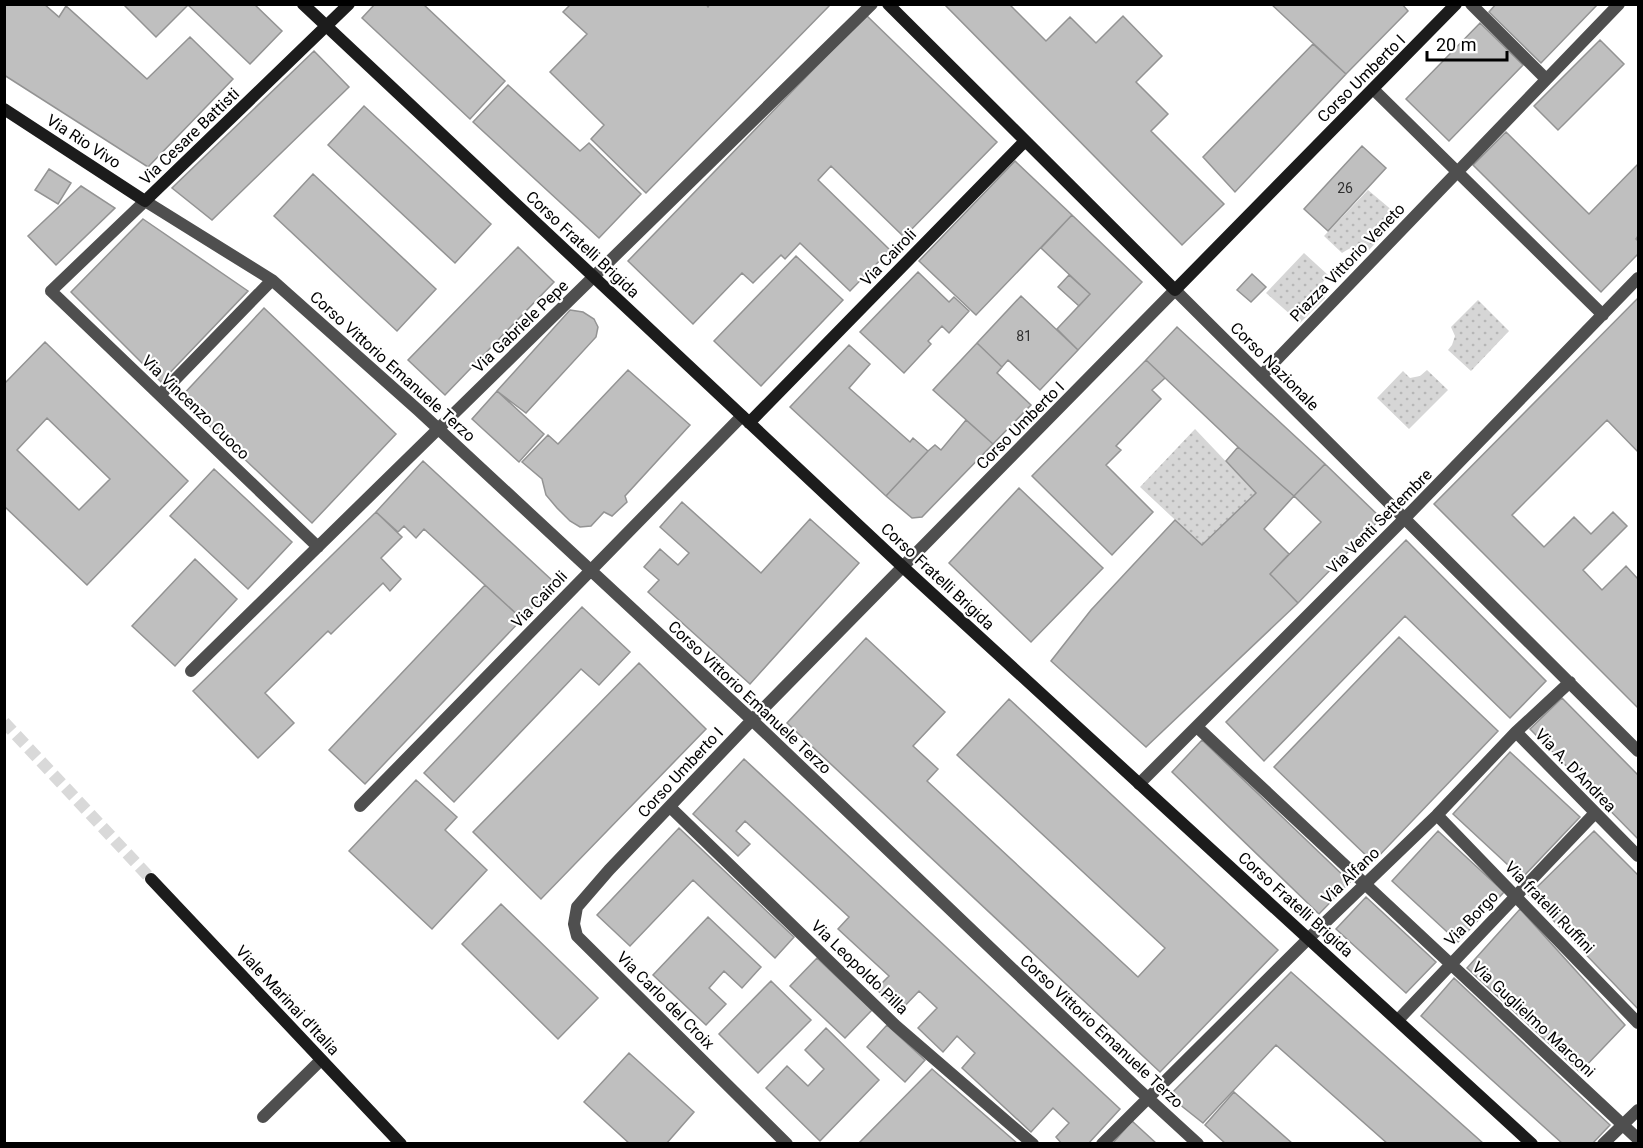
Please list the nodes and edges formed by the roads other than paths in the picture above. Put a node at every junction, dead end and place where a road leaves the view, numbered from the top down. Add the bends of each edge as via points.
1 (303, 4) edge
2 (349, 4) edge
3 (872, 4) edge
4 (888, 4) edge
5 (1456, 4) edge
6 (1471, 4) edge
7 (1619, 4) edge
8 (327, 26) junction
9 (1546, 79) junction
10 (1374, 88) junction
11 (4, 109) edge
12 (1025, 141) junction
13 (1460, 168) junction
14 (145, 201) junction
15 (594, 277) junction
16 (1638, 278) edge
17 (272, 280) junction
18 (1175, 290) junction
19 (51, 291) joint
20 (1603, 315) junction
21 (1261, 376) junction
22 (160, 395) junction
23 (745, 419) junction
24 (438, 429) junction
25 (1405, 518) junction
26 (318, 547) junction
27 (903, 567) junction
28 (590, 570) junction
29 (191, 671) dead end
30 (1570, 682) junction
31 (752, 720) junction
32 (1197, 727) junction
33 (1516, 732) junction
34 (1638, 751) edge
35 (1139, 783) junction
36 (360, 806) dead end
37 (670, 807) junction
38 (1595, 813) junction
39 (1437, 814) junction
40 (1638, 856) edge
41 (609, 870) joint
42 (151, 879) tunnel mouth
43 (1366, 884) junction
44 (1516, 895) junction
45 (1308, 939) junction
46 (1450, 963) junction
47 (1398, 1020) junction
48 (1638, 1023) edge
49 (321, 1060) junction
50 (1148, 1099) junction
51 (1638, 1110) edge
52 (262, 1117) dead end
53 (1623, 1124) junction
54 (1638, 1139) edge
55 (401, 1143) edge
56 (787, 1143) edge
57 (1033, 1143) edge
58 (1102, 1143) edge
59 (1198, 1143) edge
60 (1532, 1143) edge
61 (1603, 1143) edge

1 - 8 street, Corso Fratelli Brigida
2 - 8 street, Via Cesare Battisti
3 - 15 street, Via Gabriele Pepe
4 - 12 street, Corso Nazionale
5 - 10 street, Corso Umberto I
6 - 9 street
7 - 9 street, Piazza Vittorio Veneto
8 - 14 street, Via Cesare Battisti
8 - 15 street, Corso Fratelli Brigida
9 - 13 street, Piazza Vittorio Veneto
10 - 13 street
10 - 18 street, Corso Umberto I
11 - 14 street, Via Rio Vivo
12 - 18 street, Corso Nazionale
12 - 23 street, Via Cairoli
13 - 20 street
13 - 21 street, Piazza Vittorio Veneto
14 - 17 street, Corso Vittorio Emanuele Terzo
14 - 19 street, Via Cesare Battisti
15 - 23 street, Corso Fratelli Brigida
15 - 24 street, Via Gabriele Pepe
16 - 20 street, Via Venti Settembre
17 - 22 street
17 - 24 street, Corso Vittorio Emanuele Terzo
18 - 21 street, Corso Nazionale
18 - 27 street, Corso Umberto I
19 - 22 street, Via Vincenzo Cuoco
20 - 25 street, Via Venti Settembre
21 - 25 street, Corso Nazionale
22 - 26 street, Via Vincenzo Cuoco
23 - 27 street, Corso Fratelli Brigida
23 - 28 street, Via Cairoli
24 - 26 street, Via Gabriele Pepe
24 - 28 street, Corso Vittorio Emanuele Terzo
25 - 30 street, Corso Nazionale
25 - 32 street, Via Venti Settembre
26 - 29 street, Via Gabriele Pepe
27 - 31 street, Corso Umberto I
27 - 35 street, Corso Fratelli Brigida
28 - 31 street, Corso Vittorio Emanuele Terzo
28 - 36 street, Via Cairoli
30 - 33 street, Via Alfano
30 - 34 street, Corso Nazionale
31 - 37 street, Corso Umberto I
31 - 50 street, Corso Vittorio Emanuele Terzo
32 - 35 street, Via Venti Settembre
32 - 43 street, Via Guglielmo Marconi
33 - 38 street, Via A. D'Andrea
33 - 39 street, Via Alfano
35 - 45 street, Corso Fratelli Brigida
37 - 41 street, Corso Umberto I
37 - 57 street, Via Leopoldo Pilla via 895,1025
38 - 40 street, Via A. D'Andrea
38 - 44 street, Via Borgo
39 - 43 street, Via Alfano
39 - 44 street, Via fratelli Ruffini
41 - 56 street, Via Carlo del Croix via 577,907 577,936
42 - 49 street, Viale Marinai d'Italia
43 - 45 street, Via Alfano
43 - 46 street, Via Guglielmo Marconi
44 - 46 street, Via Borgo
44 - 48 street, Via fratelli Ruffini
45 - 47 street, Corso Fratelli Brigida
45 - 50 street, Via Alfano
46 - 47 street, Via Borgo
46 - 53 street, Via Guglielmo Marconi
47 - 60 street, Corso Fratelli Brigida
49 - 52 street
49 - 55 street, Viale Marinai d'Italia
50 - 58 street, Via Alfano
50 - 59 street, Corso Vittorio Emanuele Terzo
51 - 53 street
53 - 54 street, Via Guglielmo Marconi
53 - 61 street

